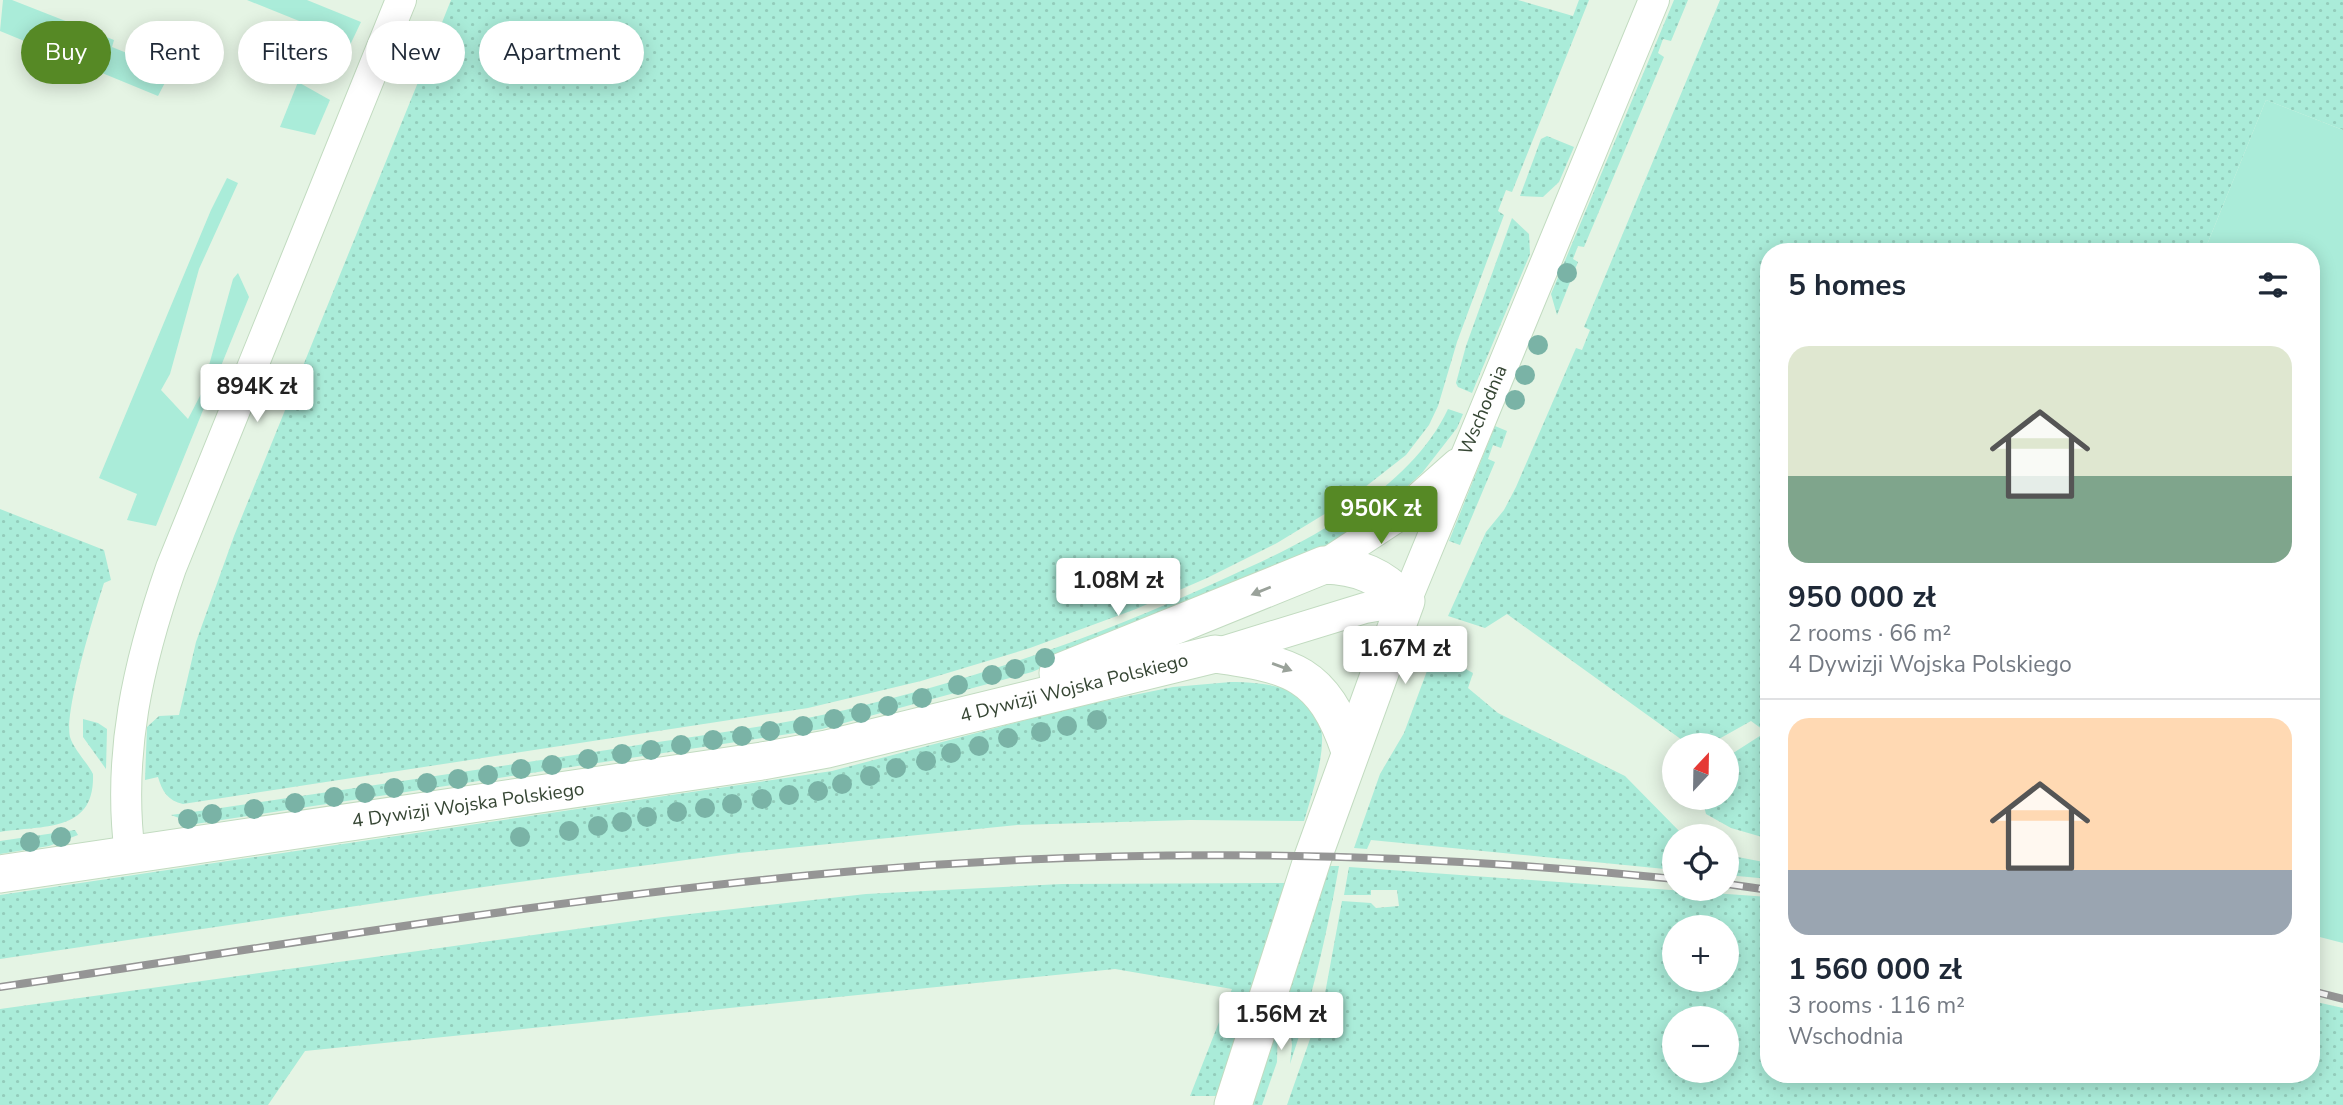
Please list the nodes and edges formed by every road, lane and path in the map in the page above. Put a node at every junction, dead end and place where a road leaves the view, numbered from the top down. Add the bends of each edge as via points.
1 (401, 0) edge
2 (1654, 0) edge
3 (1463, 460) junction
4 (1324, 565) junction
5 (1406, 601) junction
6 (1215, 654) junction
7 (934, 722) junction
8 (1350, 751) junction
9 (130, 855) junction
10 (0, 874) edge
11 (1233, 1105) edge

1 - 9 street via 150,629 127,738
2 - 3 street, Wschodnia
3 - 4 street, 4 Dywizji Wojska Polskiego via 1397,517
3 - 5 street, Wschodnia
4 - 5 street, 4 Dywizji Wojska Polskiego via 1362,569 1392,586
4 -> 7 street, 4 Dywizji Wojska Polskiego
5 - 6 street, 4 Dywizji Wojska Polskiego via 1365,608
5 - 8 street, Wschodnia
6 - 7 street, 4 Dywizji Wojska Polskiego
6 -> 8 street, 4 Dywizji Wojska Polskiego via 1264,661 1310,682 1336,713
7 - 9 street, 4 Dywizji Wojska Polskiego via 762,761
8 - 11 street, Wschodnia
9 - 10 street, 4 Dywizji Wojska Polskiego

